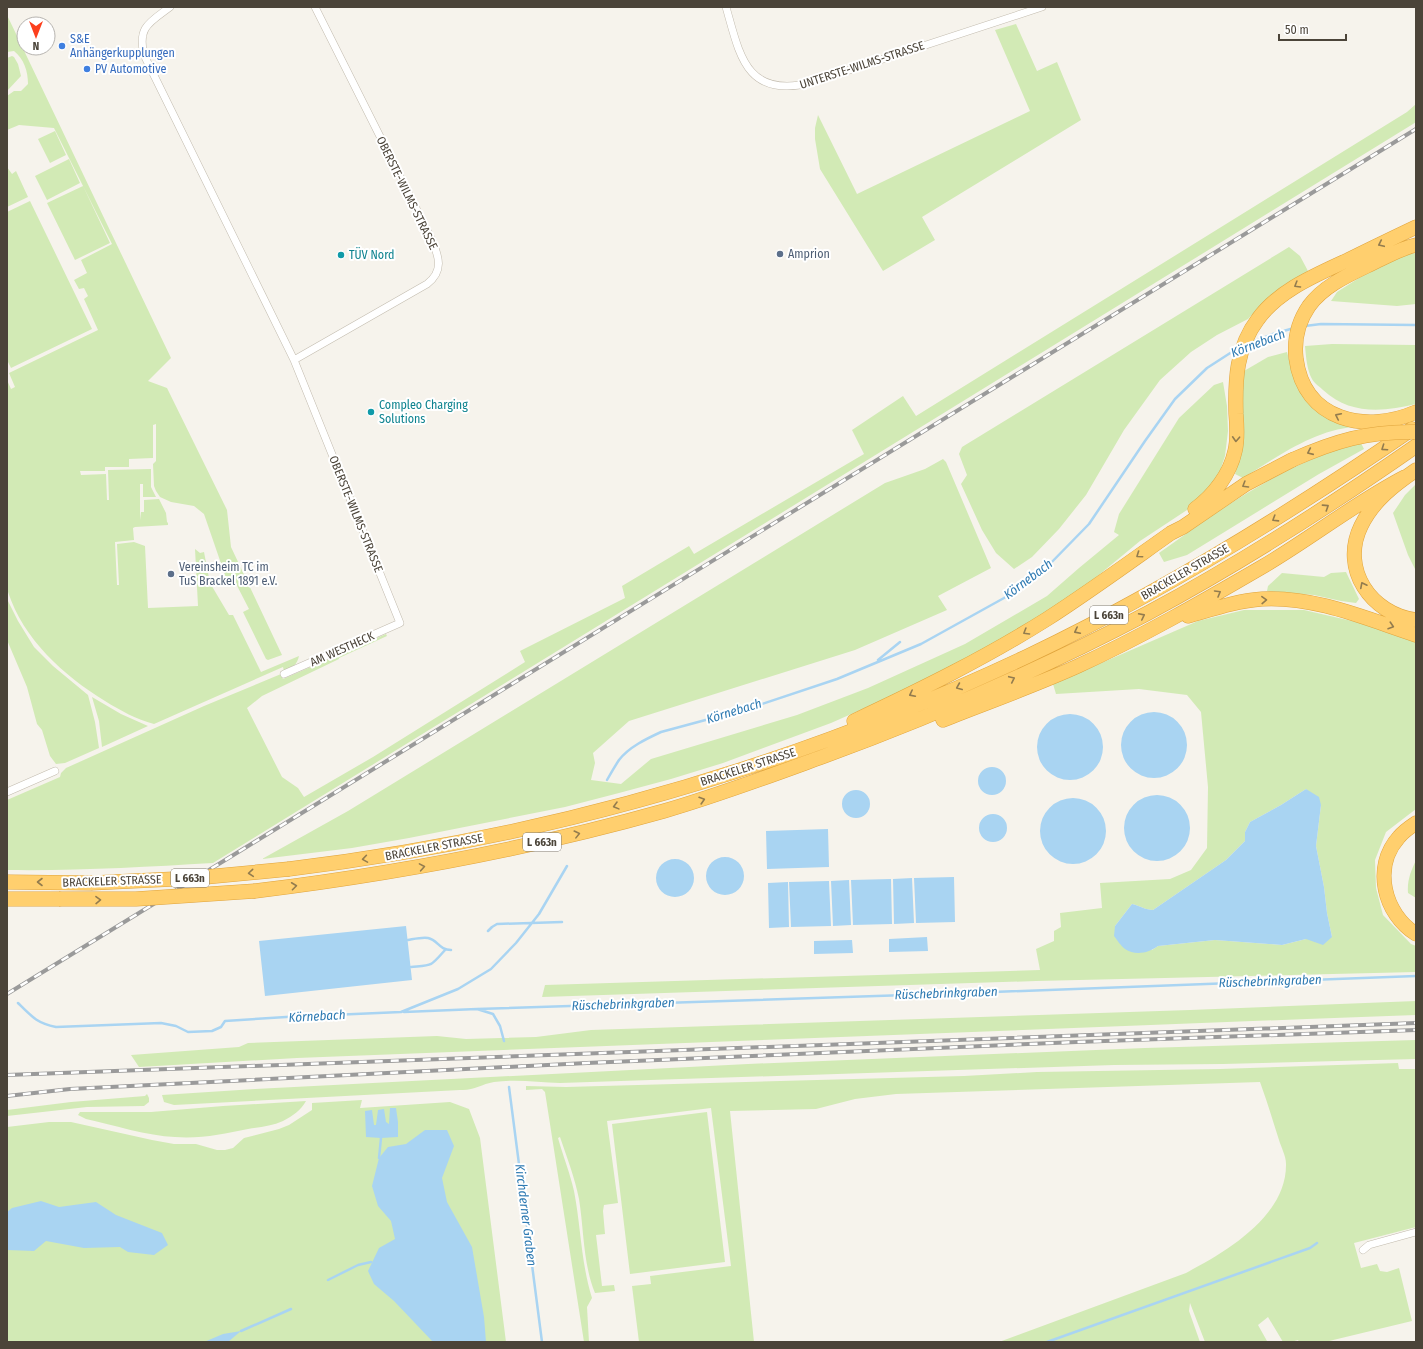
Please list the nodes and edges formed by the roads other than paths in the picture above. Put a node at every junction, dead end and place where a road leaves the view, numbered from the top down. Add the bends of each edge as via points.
1 (170, 7) edge
2 (314, 7) edge
3 (726, 7) edge
4 (1042, 7) edge
5 (1416, 227) edge
6 (1416, 245) edge
7 (294, 360) junction
8 (1416, 412) edge
9 (1416, 426) edge
10 (1416, 432) edge
11 (1416, 446) edge
12 (1411, 473) edge
13 (1171, 533) junction
14 (1416, 620) edge
15 (400, 623) joint
16 (1159, 625) junction
17 (1416, 635) edge
18 (284, 674) dead end
19 (778, 757) junction
20 (821, 757) junction
21 (55, 771) dead end
22 (7, 792) edge
23 (1416, 823) edge
24 (1416, 834) edge
25 (11, 881) edge
26 (7, 899) edge
27 (1416, 924) edge
28 (1416, 934) edge
29 (1416, 1232) edge
30 (1363, 1250) dead end

1 - 7 street, OBERSTE-WILMS-STRASSE via 145,27 141,43 144,54
2 - 7 street, OBERSTE-WILMS-STRASSE via 432,240 439,267 437,274 427,284
3 - 4 street, UNTERSTE-WILMS-STRASSE via 745,65 764,81 773,86 784,87 810,84
5 -> 13 highway via 1292,288 1266,309 1248,333 1242,349 1236,376 1236,449 1227,473 1204,502
8 -> 6 highway via 1388,421 1370,423 1340,418 1308,392 1302,382 1295,348 1303,316 1324,291 1402,249
7 - 15 street, OBERSTE-WILMS-STRASSE
9 -> 19 highway, BRACKELER STRASSE / L 663n via 1230,547 1077,631 905,710
10 -> 13 highway, bridge via 1360,436 1292,460 1246,484
20 -> 11 highway, BRACKELER STRASSE / L 663n via 969,699 1146,614 1278,538
14 -> 12 highway via 1405,619 1389,612 1370,597 1360,580 1355,561 1360,526 1385,493
16 -> 12 highway via 1264,566
13 -> 19 highway via 1048,618 985,655 901,699
15 - 18 street, AM WESTHECK
16 -> 17 highway via 1222,605 1263,599 1312,603 1342,610
16 - 20 highway via 1077,666 976,707 858,751
19 -> 25 highway, BRACKELER STRASSE / L 663n, bridge via 660,795 511,832 400,854 290,869 195,878 91,883
26 -> 20 highway, BRACKELER STRASSE / L 663n, bridge via 136,899 255,891 382,874 533,845 666,811 731,791
21 - 22 street
23 - 28 highway via 1399,837 1391,849 1386,862 1385,876 1385,889 1393,912
24 - 27 highway via 1398,855 1393,879 1398,903
29 - 30 street via 1369,1245

